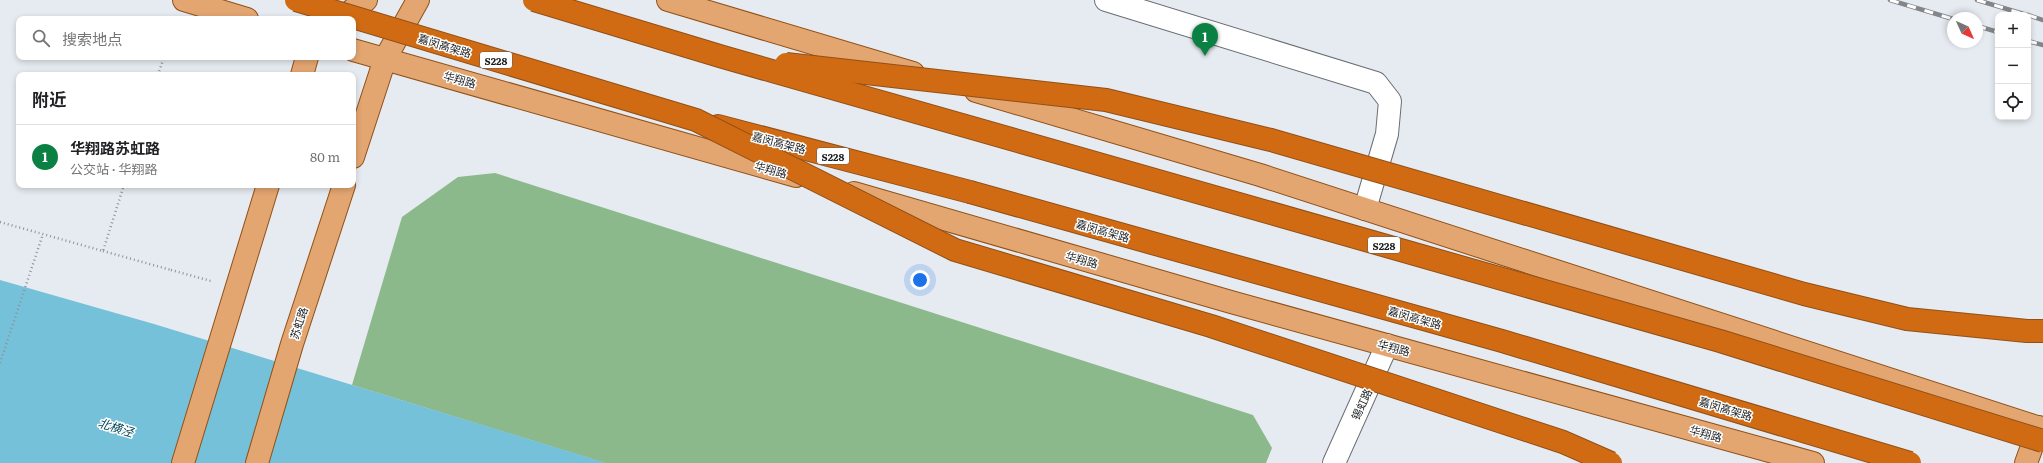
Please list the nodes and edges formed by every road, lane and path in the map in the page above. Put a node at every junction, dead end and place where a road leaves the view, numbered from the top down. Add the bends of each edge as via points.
1 (184, 0) edge
2 (296, 0) edge
3 (366, 0) edge
4 (418, 0) edge
5 (534, 0) edge
6 (668, 0) edge
7 (1106, 0) edge
8 (237, 16) edge
9 (344, 16) edge
10 (349, 16) edge
11 (356, 18) edge
12 (356, 51) edge
13 (723, 57) junction
14 (385, 59) junction
15 (163, 60) edge
16 (306, 60) edge
17 (159, 72) edge
18 (303, 72) edge
19 (696, 120) junction
20 (356, 148) edge
21 (123, 188) edge
22 (267, 188) edge
23 (343, 188) edge
24 (1365, 209) junction
25 (0, 222) edge
26 (43, 234) junction
27 (103, 251) junction
28 (236, 288) junction
29 (2043, 331) edge
30 (1388, 345) junction
31 (0, 363) edge
32 (2042, 432) edge
33 (184, 463) edge
34 (257, 463) edge
35 (1334, 463) edge
36 (1611, 463) edge
37 (1813, 463) edge
38 (1910, 463) edge
39 (2026, 463) edge

1 - 8 main road
2 - 10 highway, 嘉闵高架路 / S228, bridge
3 - 9 main road
4 - 14 main road
5 - 13 highway, S228, bridge
6 - 24 main road via 1260,175
7 - 24 street via 1376,83 1390,101 1387,134
11 - 19 highway, 嘉闵高架路 / S228, bridge
12 - 14 main road, 华翔路
13 - 29 highway, bridge via 1106,100 1271,140 1811,296 1907,319
13 - 32 highway, S228, bridge
14 - 20 main road
14 - 30 main road, 华翔路
15 - 17 path
16 - 18 main road
19 - 36 highway, bridge via 955,250 1211,326 1563,442
19 - 38 highway, 嘉闵高架路 / S228, bridge via 970,192 1494,339
21 - 27 path
22 - 28 main road
23 - 34 main road, 苏虹路 via 292,344
24 - 32 main road
25 - 26 path
26 - 27 path
26 - 31 path
27 - 28 path, bridge
28 - 33 main road
30 - 35 street, 锡虹路
30 - 37 main road, 华翔路
32 - 39 main road

